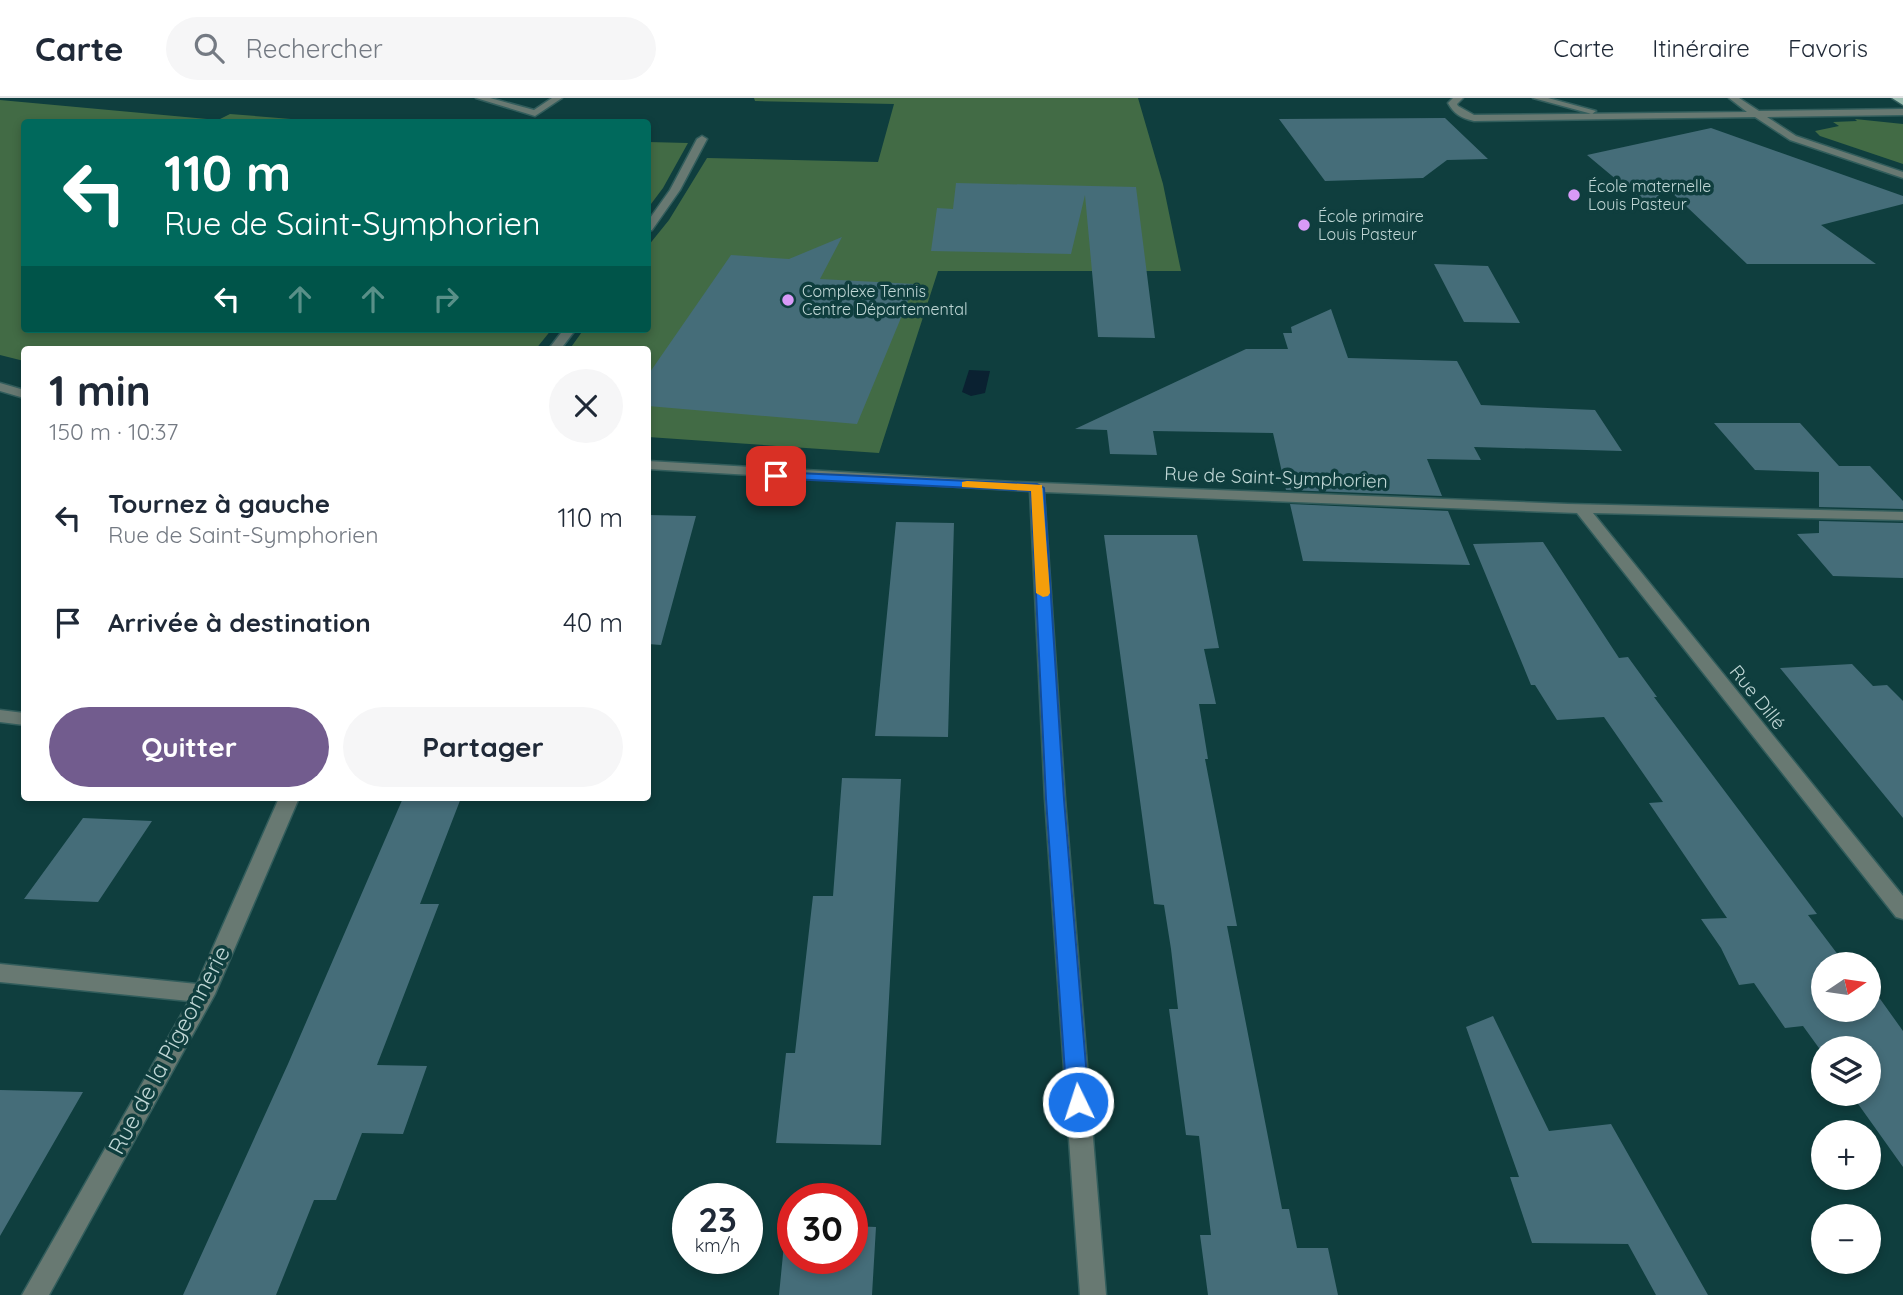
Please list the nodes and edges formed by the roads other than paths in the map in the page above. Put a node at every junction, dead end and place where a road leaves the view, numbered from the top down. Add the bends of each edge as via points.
1 (480, 98) edge
2 (558, 98) edge
3 (1459, 98) edge
4 (1537, 98) edge
5 (1734, 98) edge
6 (1896, 98) edge
7 (1903, 102) edge
8 (1903, 112) edge
9 (1754, 114) junction
10 (1608, 117) junction
11 (702, 139) dead end
12 (1903, 175) edge
13 (651, 224) edge
14 (0, 387) edge
15 (21, 393) edge
16 (651, 466) edge
17 (1037, 488) junction
18 (1582, 509) junction
19 (1903, 516) edge
20 (0, 716) edge
21 (21, 719) edge
22 (288, 801) edge
23 (1903, 911) edge
24 (0, 973) edge
25 (204, 994) junction
26 (35, 1295) edge
27 (1093, 1295) edge

1 - 2 street via 535,113
3 - 10 street via 1452,103 1454,107 1474,118
4 - 10 street
5 - 9 street
6 - 7 main road
8 - 9 street
9 - 10 street
9 - 12 street via 1793,138
11 - 13 street via 675,191
14 - 15 street
16 - 17 street, Rue de Saint-Symphorien
17 - 18 street, Rue de Saint-Symphorien
17 - 27 street via 1055,799
18 - 19 street, Rue de Saint-Symphorien
18 - 23 street, Rue Dillé
20 - 21 street
22 - 25 street, Rue de la Pigeonnerie
24 - 25 street
25 - 26 street, Rue de la Pigeonnerie

